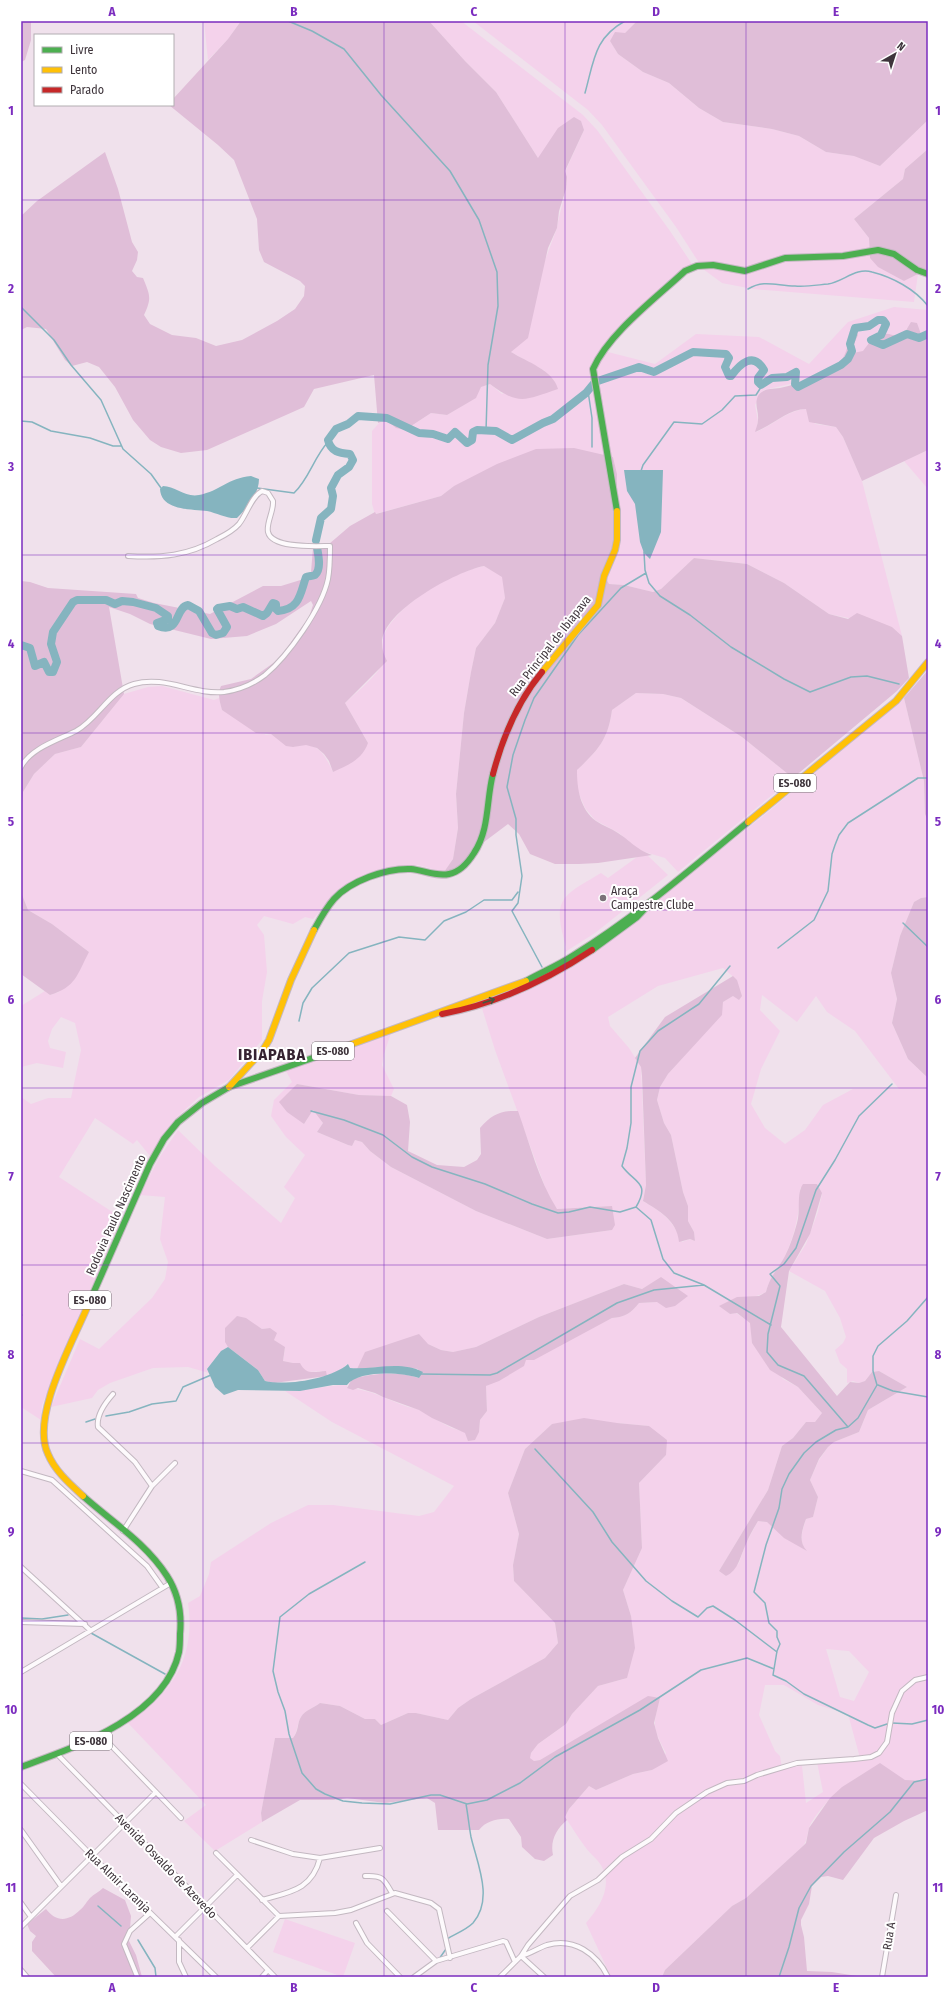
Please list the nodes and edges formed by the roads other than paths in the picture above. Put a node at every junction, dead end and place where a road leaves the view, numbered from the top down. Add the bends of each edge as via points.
1 (928, 274) edge
2 (128, 556) dead end
3 (928, 662) edge
4 (21, 767) edge
5 (229, 1087) junction
6 (113, 1394) dead end
7 (175, 1463) dead end
8 (21, 1471) edge
9 (152, 1486) junction
10 (103, 1513) junction
11 (96, 1520) junction
12 (122, 1531) junction
13 (21, 1567) edge
14 (171, 1583) junction
15 (162, 1587) junction
16 (21, 1622) edge
17 (85, 1624) junction
18 (90, 1630) junction
19 (21, 1672) edge
20 (928, 1677) edge
21 (101, 1735) junction
22 (57, 1754) junction
23 (21, 1767) edge
24 (21, 1784) edge
25 (156, 1792) junction
26 (181, 1818) dead end
27 (125, 1824) junction
28 (21, 1830) edge
29 (251, 1840) dead end
30 (380, 1848) dead end
31 (216, 1853) dead end
32 (92, 1856) junction
33 (320, 1858) junction
34 (237, 1875) junction
35 (365, 1876) dead end
36 (61, 1886) junction
37 (392, 1893) junction
38 (896, 1895) dead end
39 (262, 1900) junction
40 (21, 1903) edge
41 (206, 1907) junction
42 (388, 1911) dead end
43 (150, 1913) junction
44 (279, 1916) junction
45 (31, 1917) junction
46 (356, 1923) dead end
47 (21, 1927) edge
48 (175, 1937) junction
49 (179, 1940) junction
50 (247, 1948) junction
51 (521, 1956) junction
52 (450, 1958) junction
53 (436, 1961) junction
54 (515, 1962) junction
55 (21, 1970) edge
56 (268, 1970) junction
57 (137, 1976) dead end
58 (27, 1977) edge
59 (186, 1977) edge
60 (216, 1977) edge
61 (262, 1977) edge
62 (275, 1977) edge
63 (400, 1977) edge
64 (414, 1977) edge
65 (500, 1977) edge
66 (544, 1977) edge
67 (608, 1977) edge
68 (882, 1977) edge

1 - 5 main road, Rua Principal de Ibiapava via 917,270 887,250 843,256 785,258 745,271 713,265 697,266 685,271 617,334 593,369 617,513 615,550 604,576 598,605 526,690 516,709 494,768 485,829 475,852 464,866 450,874 434,874 411,869 382,871 344,890 334,899 306,946 269,1040
2 - 4 street via 167,556 196,550 231,532 257,495 262,492 268,493 273,501 268,529 273,539 296,545 330,546 328,579 323,596 281,658 264,675 249,685 224,692 156,681 127,686 85,725 38,750 29,756
3 - 5 main road, Rodovia Paulo Nascimento / ES-080 via 896,701 655,897 615,934 547,976 494,1000 454,1012 437,1014
5 - 10 main road, Rodovia Paulo Nascimento / ES-080 via 190,1110 164,1139 155,1154 123,1222 46,1411 43,1436 50,1459 65,1478
6 - 9 street via 102,1409 97,1421 98,1427 135,1462
7 - 9 street
8 - 11 street via 52,1480
9 - 12 street
10 - 11 street
10 - 12 main road, Rodovia Paulo Nascimento / ES-080
11 - 15 street via 147,1566
12 - 14 main road, Rodovia Paulo Nascimento / ES-080 via 156,1562
13 - 17 street
14 - 15 street
14 - 21 main road, Rodovia Paulo Nascimento / ES-080 via 179,1607 182,1628 180,1648 167,1681 141,1708
15 - 18 street
16 - 17 street
17 - 18 street
18 - 19 street
20 - 51 street via 915,1680 902,1691 892,1713 887,1742 879,1753 854,1759 797,1763 744,1781 727,1783 707,1792 676,1813 651,1839 622,1857 598,1880 570,1896
21 - 22 main road, Rodovia Paulo Nascimento / ES-080
21 - 25 street
22 - 23 main road, Rodovia Paulo Nascimento / ES-080
22 - 27 street, Avenida Osvaldo de Azevedo
24 - 32 street, Rua Almir Laranja
25 - 26 street
25 - 27 street
27 - 32 street
27 - 41 street, Avenida Osvaldo de Azevedo
28 - 36 street
29 - 33 street via 293,1854
30 - 33 street
31 - 34 street
32 - 36 street
32 - 43 street, Rua Almir Laranja
33 - 39 street via 315,1874 306,1884 288,1893
34 - 39 street
34 - 41 street
35 - 37 street via 377,1875 382,1878
36 - 45 street
37 - 44 street via 351,1910
37 - 52 street via 403,1894 437,1906 441,1912
38 - 68 street, Rua A
39 - 44 street
40 - 45 street
41 - 48 street
41 - 50 street, Avenida Osvaldo de Azevedo
42 - 53 street
43 - 48 street, Rua Almir Laranja
43 - 57 street via 125,1939 124,1948
44 - 50 street
45 - 47 street
46 - 63 street via 367,1943
48 - 49 street, Rua Almir Laranja
49 - 59 street via 179,1962
49 - 60 street, Rua Almir Laranja
50 - 56 street, Avenida Osvaldo de Azevedo
51 - 54 street
51 - 66 street
51 - 67 street via 551,1944 576,1946 598,1959
52 - 53 street
52 - 54 street via 502,1941 506,1942
53 - 64 street
54 - 65 street
55 - 58 street
56 - 61 street
56 - 62 street, Avenida Osvaldo de Azevedo

